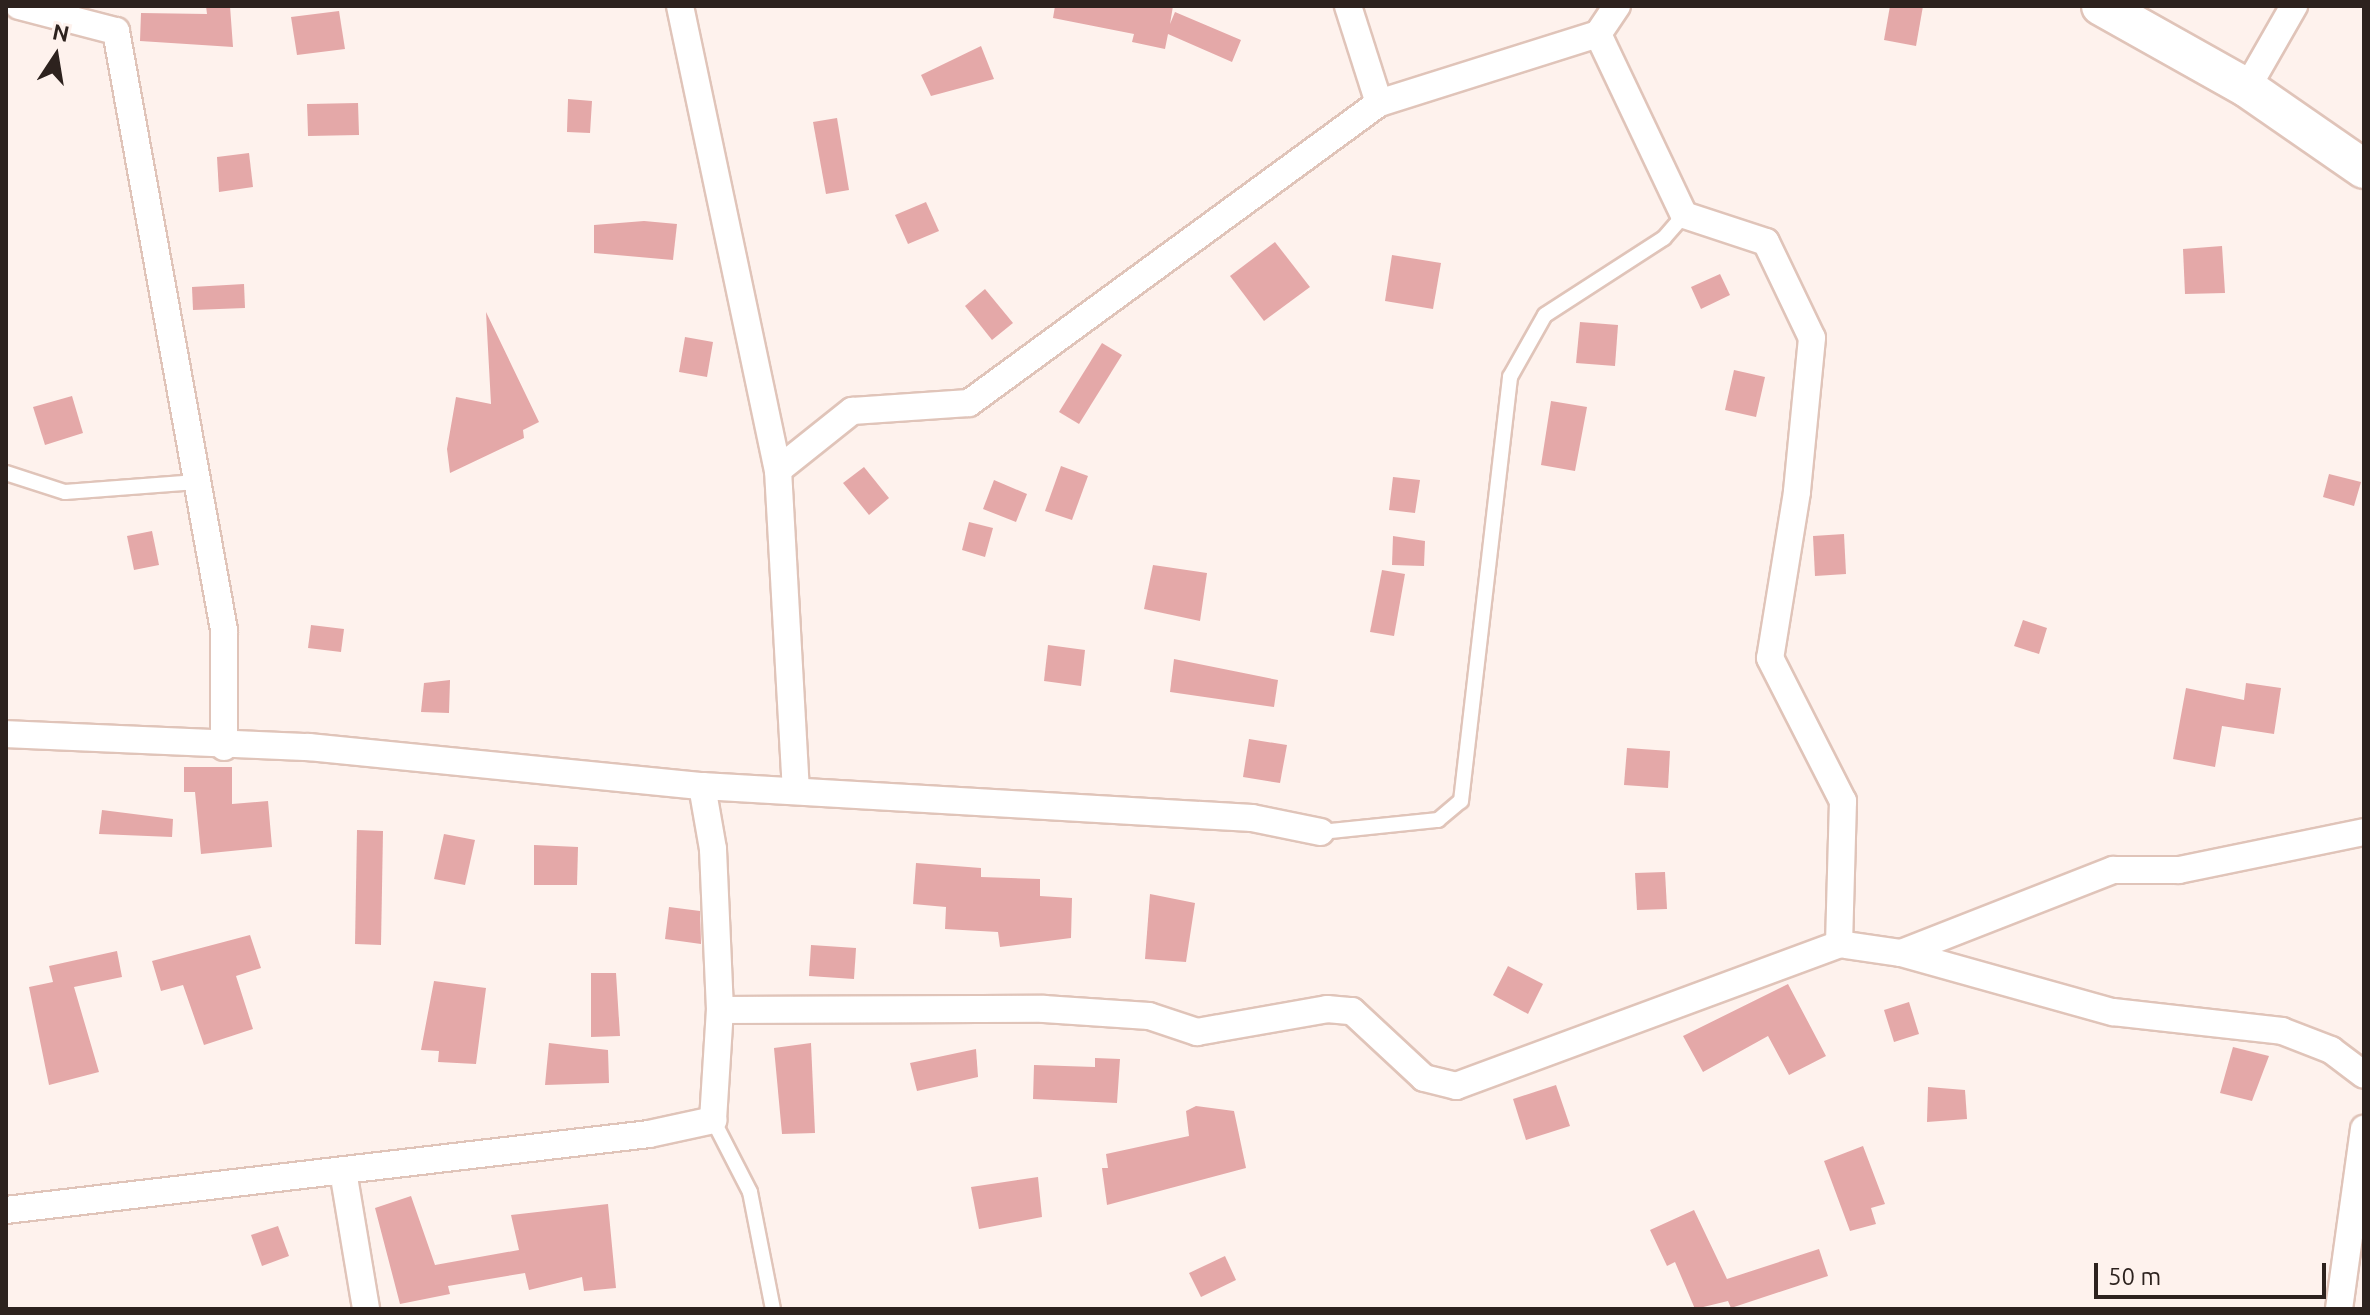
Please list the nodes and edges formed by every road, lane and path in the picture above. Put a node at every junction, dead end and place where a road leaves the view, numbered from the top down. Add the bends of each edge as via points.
1 (19, 6) edge
2 (680, 6) edge
3 (1348, 6) edge
4 (1617, 6) edge
5 (2101, 6) edge
6 (2294, 6) edge
7 (1598, 34) junction
8 (2247, 88) junction
9 (1379, 103) junction
10 (2364, 169) edge
11 (1684, 215) junction
12 (778, 470) junction
13 (6, 473) edge
14 (197, 482) junction
15 (6, 734) edge
16 (224, 747) junction
17 (702, 786) junction
18 (796, 789) junction
19 (1321, 832) joint
20 (2364, 832) edge
21 (1839, 944) junction
22 (1901, 953) junction
23 (720, 1010) junction
24 (2364, 1075) edge
25 (713, 1120) junction
26 (2364, 1129) edge
27 (343, 1171) junction
28 (6, 1210) edge
29 (366, 1309) edge
30 (773, 1309) edge
31 (2339, 1309) edge

1 - 14 street via 116,31
2 - 12 street
3 - 9 street
4 - 7 street
5 - 8 street
6 - 8 street
7 - 9 street
7 - 11 street
8 - 10 street
9 - 12 street via 969,403 852,411
11 - 19 lane via 1664,238 1545,315 1510,377 1461,801 1438,820
11 - 21 street via 1766,242 1812,338 1797,492 1770,658 1843,801
12 - 18 street
13 - 14 lane via 65,492
14 - 16 street via 224,630
15 - 16 street
16 - 17 street via 309,747
17 - 18 street
17 - 23 street via 713,849
18 - 19 street via 1252,818
20 - 22 street via 2179,870 2113,870
21 - 22 street
21 - 23 street via 1456,1086 1424,1078 1352,1011 1327,1009 1197,1032 1149,1016 1044,1009
22 - 24 street via 2113,1012 2282,1031 2331,1050
23 - 25 street
25 - 27 street via 649,1134
25 - 30 lane via 750,1192
26 - 31 street
27 - 28 street
27 - 29 street

